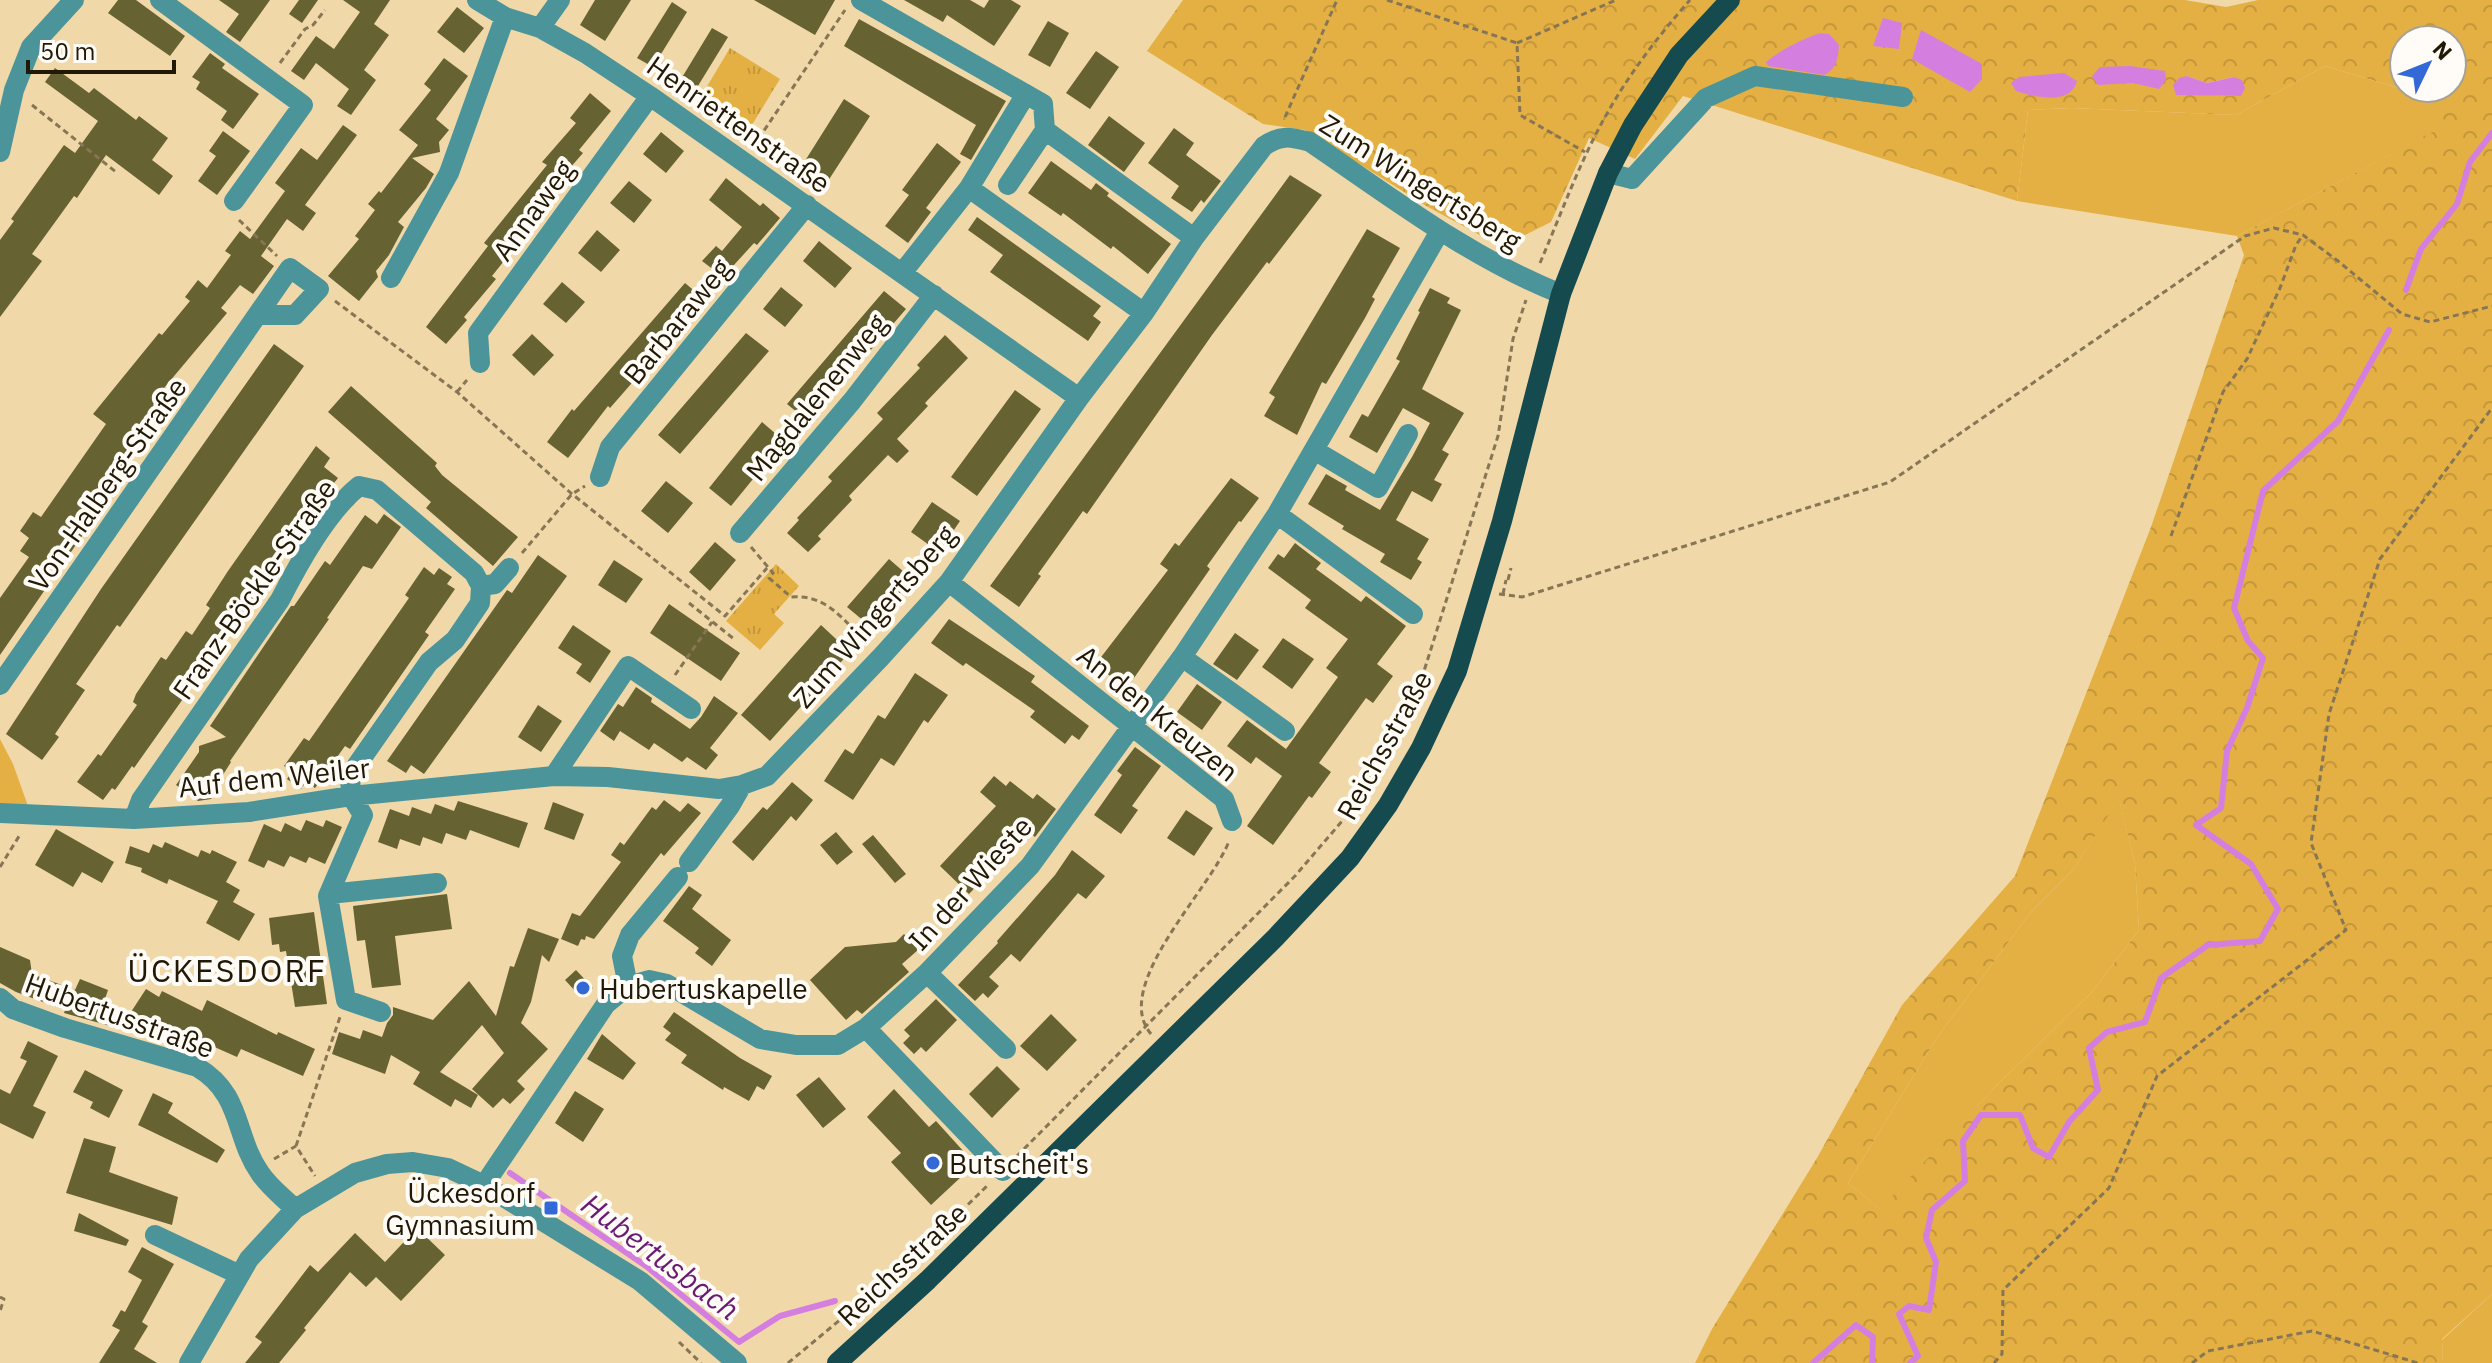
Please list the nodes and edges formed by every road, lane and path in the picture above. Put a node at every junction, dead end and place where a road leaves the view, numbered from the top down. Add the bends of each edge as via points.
1 (74, 0) edge
2 (160, 0) edge
3 (477, 0) edge
4 (560, 0) edge
5 (852, 0) edge
6 (861, 0) edge
7 (1337, 0) edge
8 (1387, 0) edge
9 (1616, 0) edge
10 (1690, 0) edge
11 (1730, 0) edge
12 (325, 10) dead end
13 (505, 17) junction
14 (540, 28) junction
15 (1517, 43) junction
16 (268, 79) junction
17 (14, 90) junction
18 (1026, 94) junction
19 (650, 96) junction
20 (1903, 97) dead end
21 (1045, 130) junction
22 (1276, 138) junction
23 (0, 152) edge
24 (1587, 153) junction
25 (744, 160) junction
26 (116, 172) dead end
27 (1608, 173) junction
28 (1008, 185) dead end
29 (969, 188) junction
30 (234, 201) joint
31 (807, 205) junction
32 (1440, 231) junction
33 (2303, 235) junction
34 (1194, 238) junction
35 (290, 268) junction
36 (902, 273) junction
37 (391, 278) dead end
38 (1532, 283) junction
39 (319, 289) junction
40 (1561, 294) junction
41 (934, 295) junction
42 (2492, 306) edge
43 (1144, 313) junction
44 (260, 315) junction
45 (480, 363) dead end
46 (1079, 398) junction
47 (2492, 408) edge
48 (1408, 434) dead end
49 (1314, 450) junction
50 (600, 477) joint
51 (572, 494) junction
52 (1277, 514) junction
53 (740, 533) joint
54 (2171, 536) dead end
55 (509, 568) joint
56 (767, 568) junction
57 (1511, 568) dead end
58 (1508, 580) dead end
59 (949, 582) junction
60 (481, 586) junction
61 (1481, 592) junction
62 (689, 603) dead end
63 (1413, 614) dead end
64 (712, 622) junction
65 (734, 639) dead end
66 (881, 657) junction
67 (1182, 657) junction
68 (0, 685) edge
69 (663, 691) junction
70 (691, 709) dead end
71 (1132, 725) junction
72 (1285, 731) dead end
73 (554, 776) junction
74 (742, 785) junction
75 (351, 796) junction
76 (0, 813) edge
77 (31, 816) junction
78 (134, 819) junction
79 (1232, 821) joint
80 (0, 867) edge
81 (437, 883) dead end
82 (329, 894) junction
83 (927, 973) junction
84 (628, 986) junction
85 (346, 1000) junction
86 (4, 1009) edge
87 (381, 1012) dead end
88 (866, 1028) junction
89 (1146, 1029) junction
90 (1006, 1049) dead end
91 (1163, 1049) junction
92 (296, 1146) junction
93 (257, 1169) junction
94 (1003, 1171) junction
95 (484, 1185) junction
96 (324, 1191) junction
97 (295, 1209) junction
98 (155, 1235) dead end
99 (240, 1275) junction
100 (0, 1297) edge
101 (0, 1311) edge
102 (189, 1363) edge
103 (737, 1363) edge
104 (788, 1363) edge
105 (837, 1363) edge
106 (1994, 1363) edge
107 (2192, 1363) edge
108 (2418, 1363) edge

1 - 17 street via 31,47
2 - 16 street
3 - 13 street, Henriettenstraße
4 - 14 street
5 - 25 path
6 - 18 street
7 - 22 path
8 - 15 path
9 - 15 path
10 - 24 path via 1657,37
11 - 27 main road, Reichsstraße via 1679,55
12 - 16 path
13 - 14 street, Henriettenstraße
13 - 37 street via 449,173
14 - 19 street, Henriettenstraße
15 - 24 path via 1520,115
16 - 30 street via 303,105
17 - 23 street
17 - 26 path
18 - 21 street via 1043,104
18 - 29 street
19 - 25 street, Henriettenstraße
19 - 45 street, Annaweg via 478,333
20 - 27 street via 1755,76 1706,98 1632,179
21 - 28 street
21 - 34 street
22 - 32 street, Zum Wingertsberg via 1310,142
22 - 34 street, Zum Wingertsberg via 1264,146
24 - 38 path
25 - 31 street, Henriettenstraße
27 - 40 main road, Reichsstraße
29 - 36 street
29 - 43 street
30 - 35 path via 238,220
31 - 36 street, Henriettenstraße
31 - 50 street, Barbaraweg via 610,447
32 - 38 street, Zum Wingertsberg
32 - 49 street, In der Wieste
33 - 42 path via 2402,314 2430,322
33 - 54 path via 2247,359 2223,392
33 - 61 path via 2274,228 2245,236 1890,482 1522,597
34 - 43 street, Zum Wingertsberg
35 - 39 street
35 - 44 street, Von-Halberg-Straße
36 - 41 street, Henriettenstraße
38 - 40 street, Zum Wingertsberg
38 - 89 path via 1513,339 1498,436 1419,687 1406,713 1349,813
39 - 44 street via 295,315
39 - 51 path via 457,392
40 - 61 main road, Reichsstraße
41 - 46 street, Henriettenstraße
41 - 53 street, Magdalenenweg
43 - 46 street, Zum Wingertsberg
44 - 68 street, Von-Halberg-Straße
46 - 59 street, Zum Wingertsberg
47 - 106 path via 2380,559 2329,714 2311,843 2346,930 2157,1076 2109,1188 2003,1290 2002,1354
48 - 49 street via 1378,488
49 - 52 street, In der Wieste
50 - 51 path
51 - 55 path
51 - 56 path via 725,616
52 - 63 street
52 - 67 street, In der Wieste
53 - 56 path
55 - 60 street via 495,584
56 - 66 path via 773,573 769,578 791,597 822,600
57 - 58 path
59 - 66 street, Zum Wingertsberg
59 - 71 street, An den Kreuzen
60 - 75 street via 480,603 455,640 429,662 350,775
60 - 78 street, Franz-Böckle-Straße via 474,573 377,490 359,486 297,567 280,600 141,800
61 - 91 main road, Reichsstraße via 1457,671 1388,805 1312,901
62 - 64 path
64 - 65 path
64 - 69 path
66 - 74 street, Zum Wingertsberg via 767,776
67 - 71 street, In der Wieste
67 - 72 street
69 - 70 street
69 - 73 street via 628,666
71 - 79 street, An den Kreuzen via 1224,799
71 - 83 street, In der Wieste via 1030,866
73 - 74 street, Auf dem Weiler via 719,789
73 - 75 street, Auf dem Weiler
74 - 84 street, Zum Wingertsberg via 630,935 622,956
75 - 78 street, Auf dem Weiler via 249,812
75 - 82 street via 363,815
76 - 77 street, Auf dem Weiler
77 - 78 street, Auf dem Weiler
77 - 80 path
79 - 89 path, An den Kreuzen via 1229,844 1149,969 1139,1007
81 - 82 street
82 - 85 street
83 - 88 street, In der Wieste
83 - 90 street
84 - 88 street via 649,980 667,984 760,1039 838,1045
84 - 95 street via 606,1004
85 - 87 street
85 - 92 path
86 - 93 street, Hubertusstraße via 197,1067 222,1087
88 - 94 street
89 - 91 path
89 - 94 path
91 - 105 main road, Reichsstraße
92 - 93 path
92 - 96 path
93 - 97 street, Hubertusstraße
94 - 104 path via 905,1266
95 - 96 street via 448,1168 413,1162 355,1173
95 - 103 street via 640,1281
96 - 97 street
97 - 99 street
98 - 99 street
99 - 102 street
100 - 101 path
107 - 108 path via 2208,1351 2312,1331

